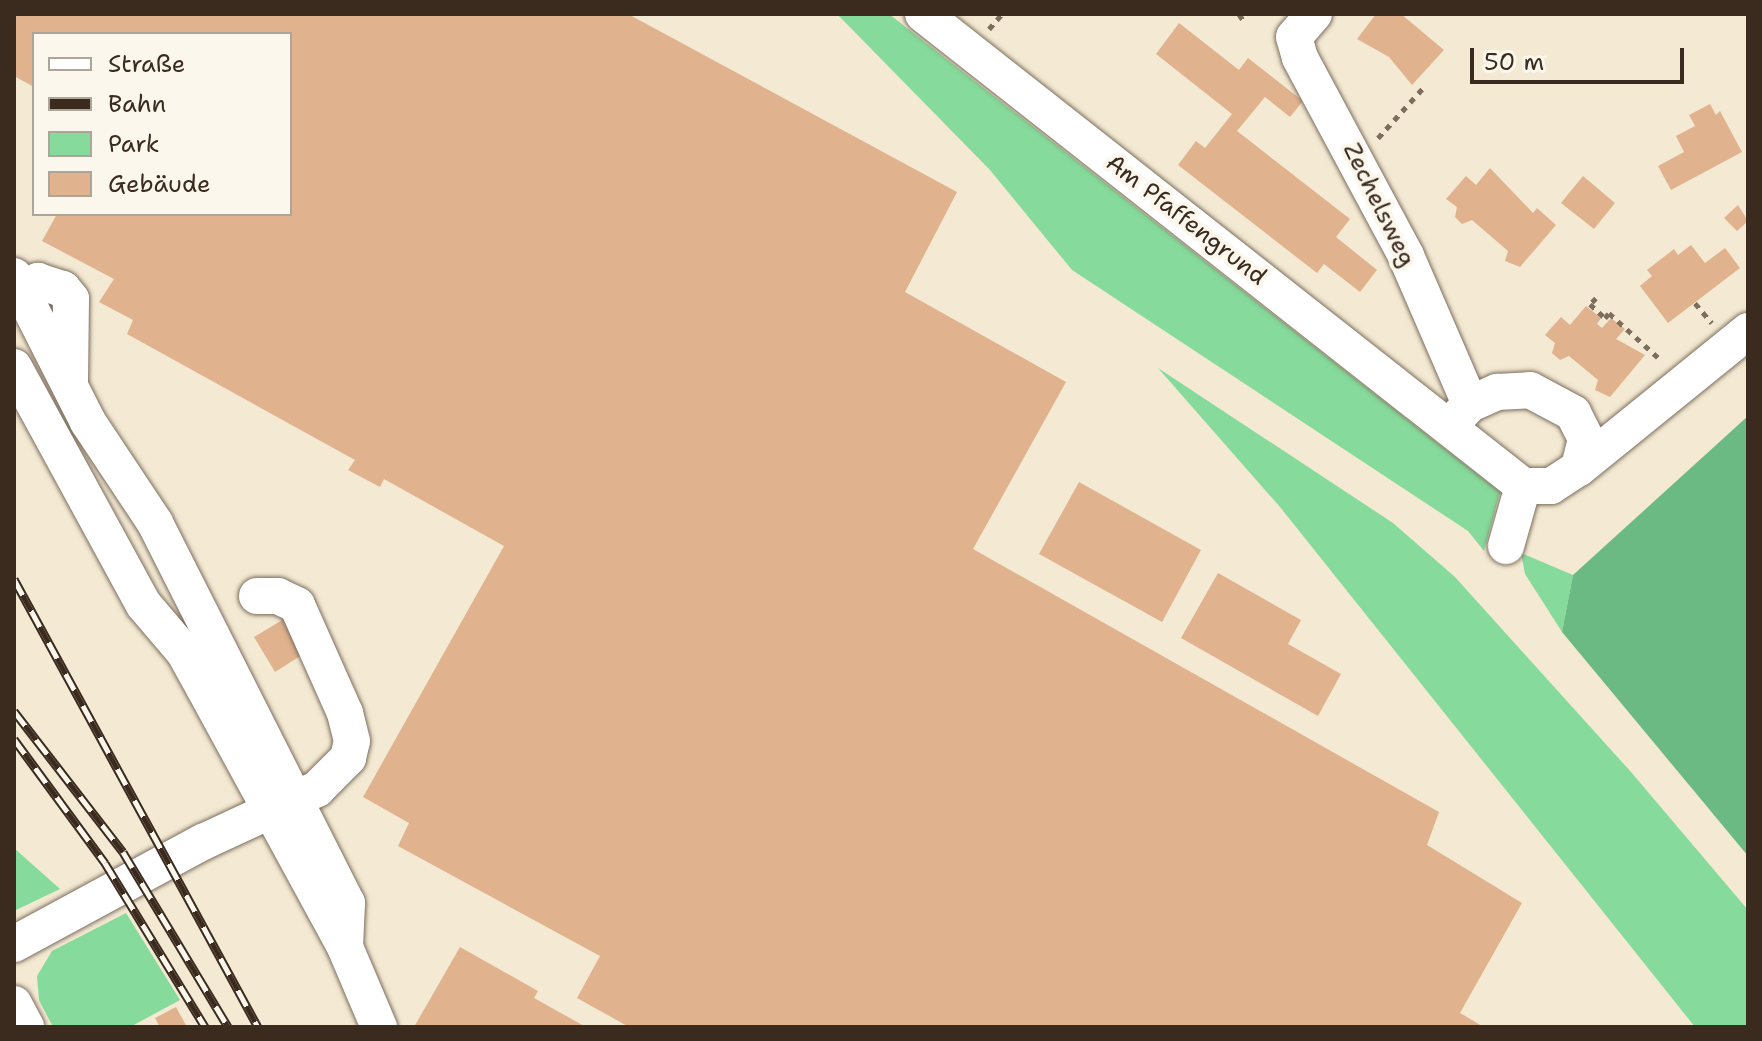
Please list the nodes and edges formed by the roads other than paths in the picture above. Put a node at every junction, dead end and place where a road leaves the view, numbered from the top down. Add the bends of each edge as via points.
1 (923, 14) edge
2 (1314, 14) edge
3 (16, 288) edge
4 (1748, 331) edge
5 (14, 367) edge
6 (1459, 416) junction
7 (1579, 468) junction
8 (1523, 486) junction
9 (1506, 546) dead end
10 (257, 596) dead end
11 (282, 806) junction
12 (14, 944) edge
13 (14, 1004) edge
14 (26, 1027) edge
15 (379, 1027) edge

1 - 6 street, Am Pfaffengrund
2 - 6 street, Zechelsweg via 1294,37 1300,58 1357,159
3 - 11 street via 105,451 155,523
4 - 7 street
5 - 11 street via 144,605 184,652
6 - 7 street via 1497,392 1530,390 1573,413 1586,439
6 - 8 street, Am Pfaffengrund
7 - 8 street via 1551,486
8 - 9 street
10 - 11 street via 278,596 297,605 352,741 348,758 335,775
11 - 12 street via 203,842
11 - 15 street via 347,903 345,947
13 - 14 street

